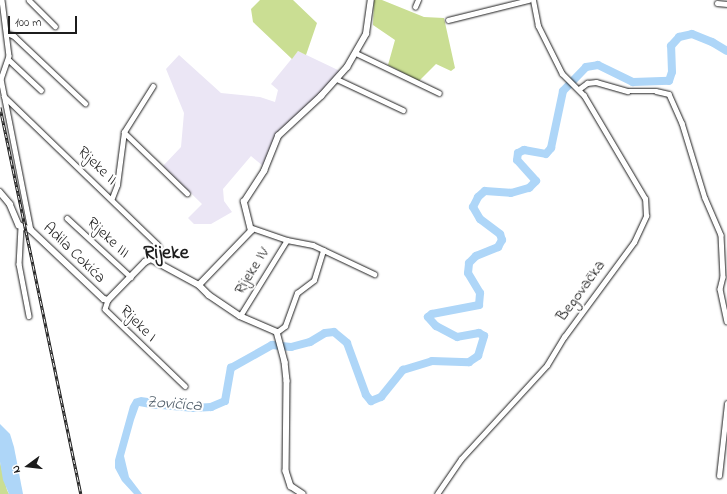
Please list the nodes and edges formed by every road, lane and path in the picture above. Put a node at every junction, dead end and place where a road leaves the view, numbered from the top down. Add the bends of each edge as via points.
1 (2, 0) edge
2 (29, 0) edge
3 (371, 0) edge
4 (418, 0) edge
5 (528, 0) edge
6 (533, 0) edge
7 (717, 3) dead end
8 (727, 4) edge
9 (415, 7) dead end
10 (448, 20) dead end
11 (55, 26) dead end
12 (7, 33) junction
13 (356, 53) junction
14 (9, 60) junction
15 (337, 78) junction
16 (153, 86) dead end
17 (577, 88) junction
18 (41, 90) dead end
19 (439, 93) dead end
20 (4, 95) junction
21 (85, 104) dead end
22 (403, 110) dead end
23 (124, 132) junction
24 (0, 192) edge
25 (187, 193) dead end
26 (112, 198) junction
27 (67, 218) dead end
28 (21, 227) junction
29 (252, 228) junction
30 (31, 230) junction
31 (287, 240) junction
32 (323, 250) junction
33 (149, 259) junction
34 (374, 274) dead end
35 (131, 277) junction
36 (199, 285) junction
37 (108, 300) junction
38 (29, 316) dead end
39 (240, 316) junction
40 (727, 321) edge
41 (277, 333) junction
42 (185, 386) dead end
43 (727, 403) edge
44 (719, 476) dead end
45 (303, 494) edge
46 (437, 494) edge

1 - 12 street
2 - 11 street
3 - 13 street via 366,34
4 - 9 street
5 - 10 street
6 - 17 street via 538,26 564,78
7 - 8 street
12 - 14 street
12 - 21 street via 14,36
13 - 15 street
13 - 19 street
14 - 18 street
14 - 20 street via 1,75
15 - 22 street
15 - 29 street via 278,136 264,171 244,202
16 - 23 street
17 - 40 street via 587,83 604,82 628,90 669,94 682,123 705,198 721,235 723,277 720,288
17 - 46 street, Begovačka via 645,199 646,216 634,242 564,337 547,365 461,458
20 - 26 street, Rijeke II
20 - 30 street
23 - 25 street
23 - 26 street via 118,180
24 - 28 street, Adila Cokića via 10,204
26 - 33 street, Rijeke II via 158,246
27 - 35 street, Rijeke III
28 - 30 street, Adila Cokića
28 - 38 street, Adila Cokića via 19,264
29 - 31 street
29 - 36 street
30 - 37 street, Adila Cokića
31 - 32 street via 313,245
31 - 39 street, Rijeke IV
32 - 34 street
32 - 41 street via 314,280 297,294 285,326
33 - 35 street, Rijeke I
33 - 36 street
35 - 37 street, Rijeke I
36 - 39 street via 208,295
37 - 42 street, Rijeke I via 105,309
39 - 41 street
41 - 45 street via 287,381 286,471 291,486
43 - 44 street

